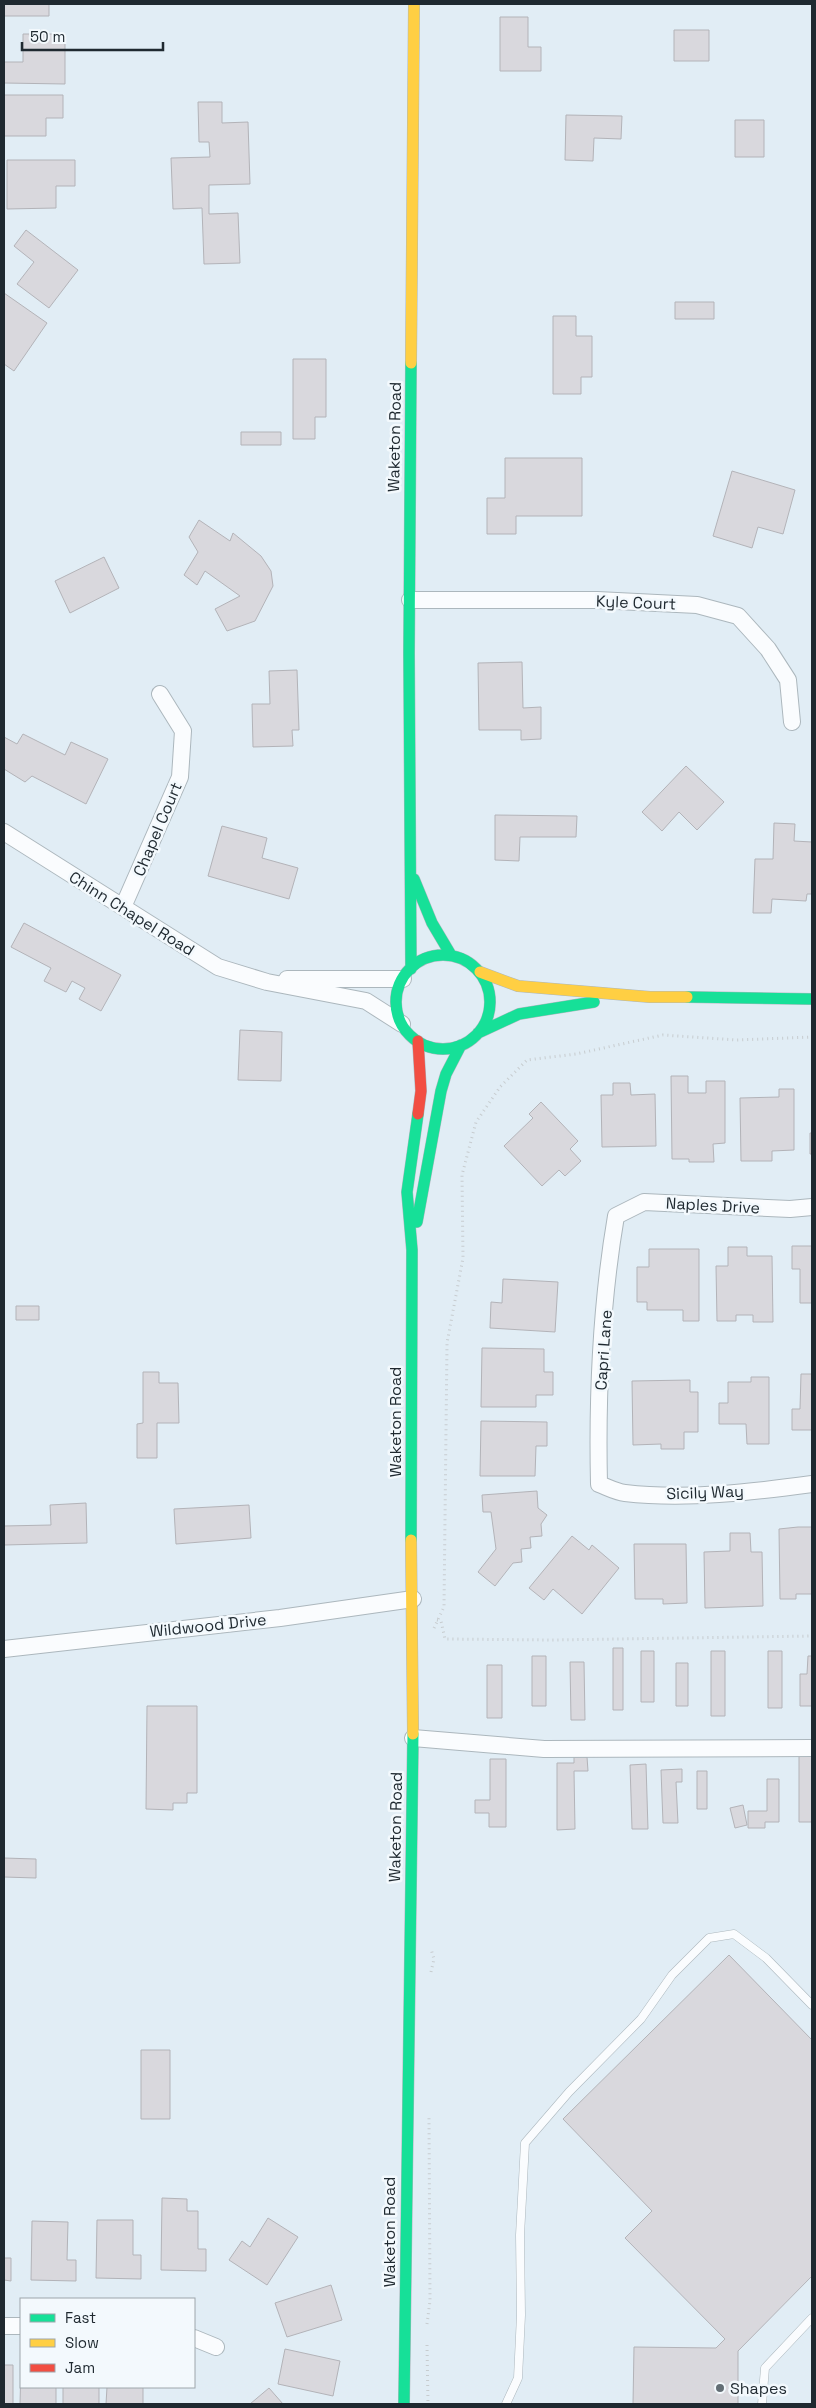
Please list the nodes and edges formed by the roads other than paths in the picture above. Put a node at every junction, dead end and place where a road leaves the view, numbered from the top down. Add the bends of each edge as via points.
1 (416, 4) edge
2 (410, 600) junction
3 (160, 694) dead end
4 (792, 722) dead end
5 (4, 832) edge
6 (410, 872) junction
7 (123, 908) junction
8 (451, 955) junction
9 (480, 972) junction
10 (407, 974) junction
11 (267, 982) junction
12 (650, 997) junction
13 (812, 999) edge
14 (402, 1024) junction
15 (478, 1033) junction
16 (418, 1041) junction
17 (461, 1045) junction
18 (812, 1206) edge
19 (616, 1216) joint
20 (412, 1250) junction
21 (599, 1484) joint
22 (812, 1484) edge
23 (413, 1599) junction
24 (4, 1648) edge
25 (413, 1738) junction
26 (812, 1748) edge
27 (812, 2004) edge
28 (812, 2318) edge
29 (4, 2326) edge
30 (20, 2326) edge
31 (195, 2338) edge
32 (216, 2347) dead end
33 (404, 2404) edge
34 (506, 2404) edge
35 (762, 2404) edge

1 - 2 street, Waketon Road
2 - 4 street, Kyle Court via 598,600 697,605 738,616 768,649 788,680
2 - 6 street, Waketon Road
3 - 7 street, Chapel Court via 183,731 180,777
5 - 7 street, Chinn Chapel Road
6 - 8 street, Waketon Road via 432,923
6 - 10 street, Waketon Road
7 - 11 street, Chinn Chapel Road via 218,967
8 - 9 street
8 - 10 street via 428,957
9 - 12 street via 518,986
9 - 15 street via 486,982 490,1004
10 - 11 street, Chinn Chapel Road
10 - 14 street via 397,1001
11 - 14 street, Chinn Chapel Road via 366,1002
12 - 13 street
12 - 15 street via 540,1009 519,1014
14 - 16 street
15 - 17 street
16 - 17 street via 440,1048
16 - 20 street, Waketon Road via 421,1091 407,1192
17 - 20 street, Waketon Road via 440,1091
18 - 19 street, Naples Drive via 790,1209 644,1202
19 - 21 street, Capri Lane via 610,1254 598,1413
20 - 23 street, Waketon Road via 410,1432
21 - 22 street, Sicily Way via 623,1493 674,1495
23 - 24 street, Wildwood Drive via 280,1618
23 - 25 street, Waketon Road
25 - 26 street via 544,1749
25 - 33 street, Waketon Road
27 - 34 lane via 766,1958 734,1934 709,1938 672,1975 641,2019 569,2092 525,2143 518,2378
28 - 35 lane via 765,2368
29 - 30 street
31 - 32 street

